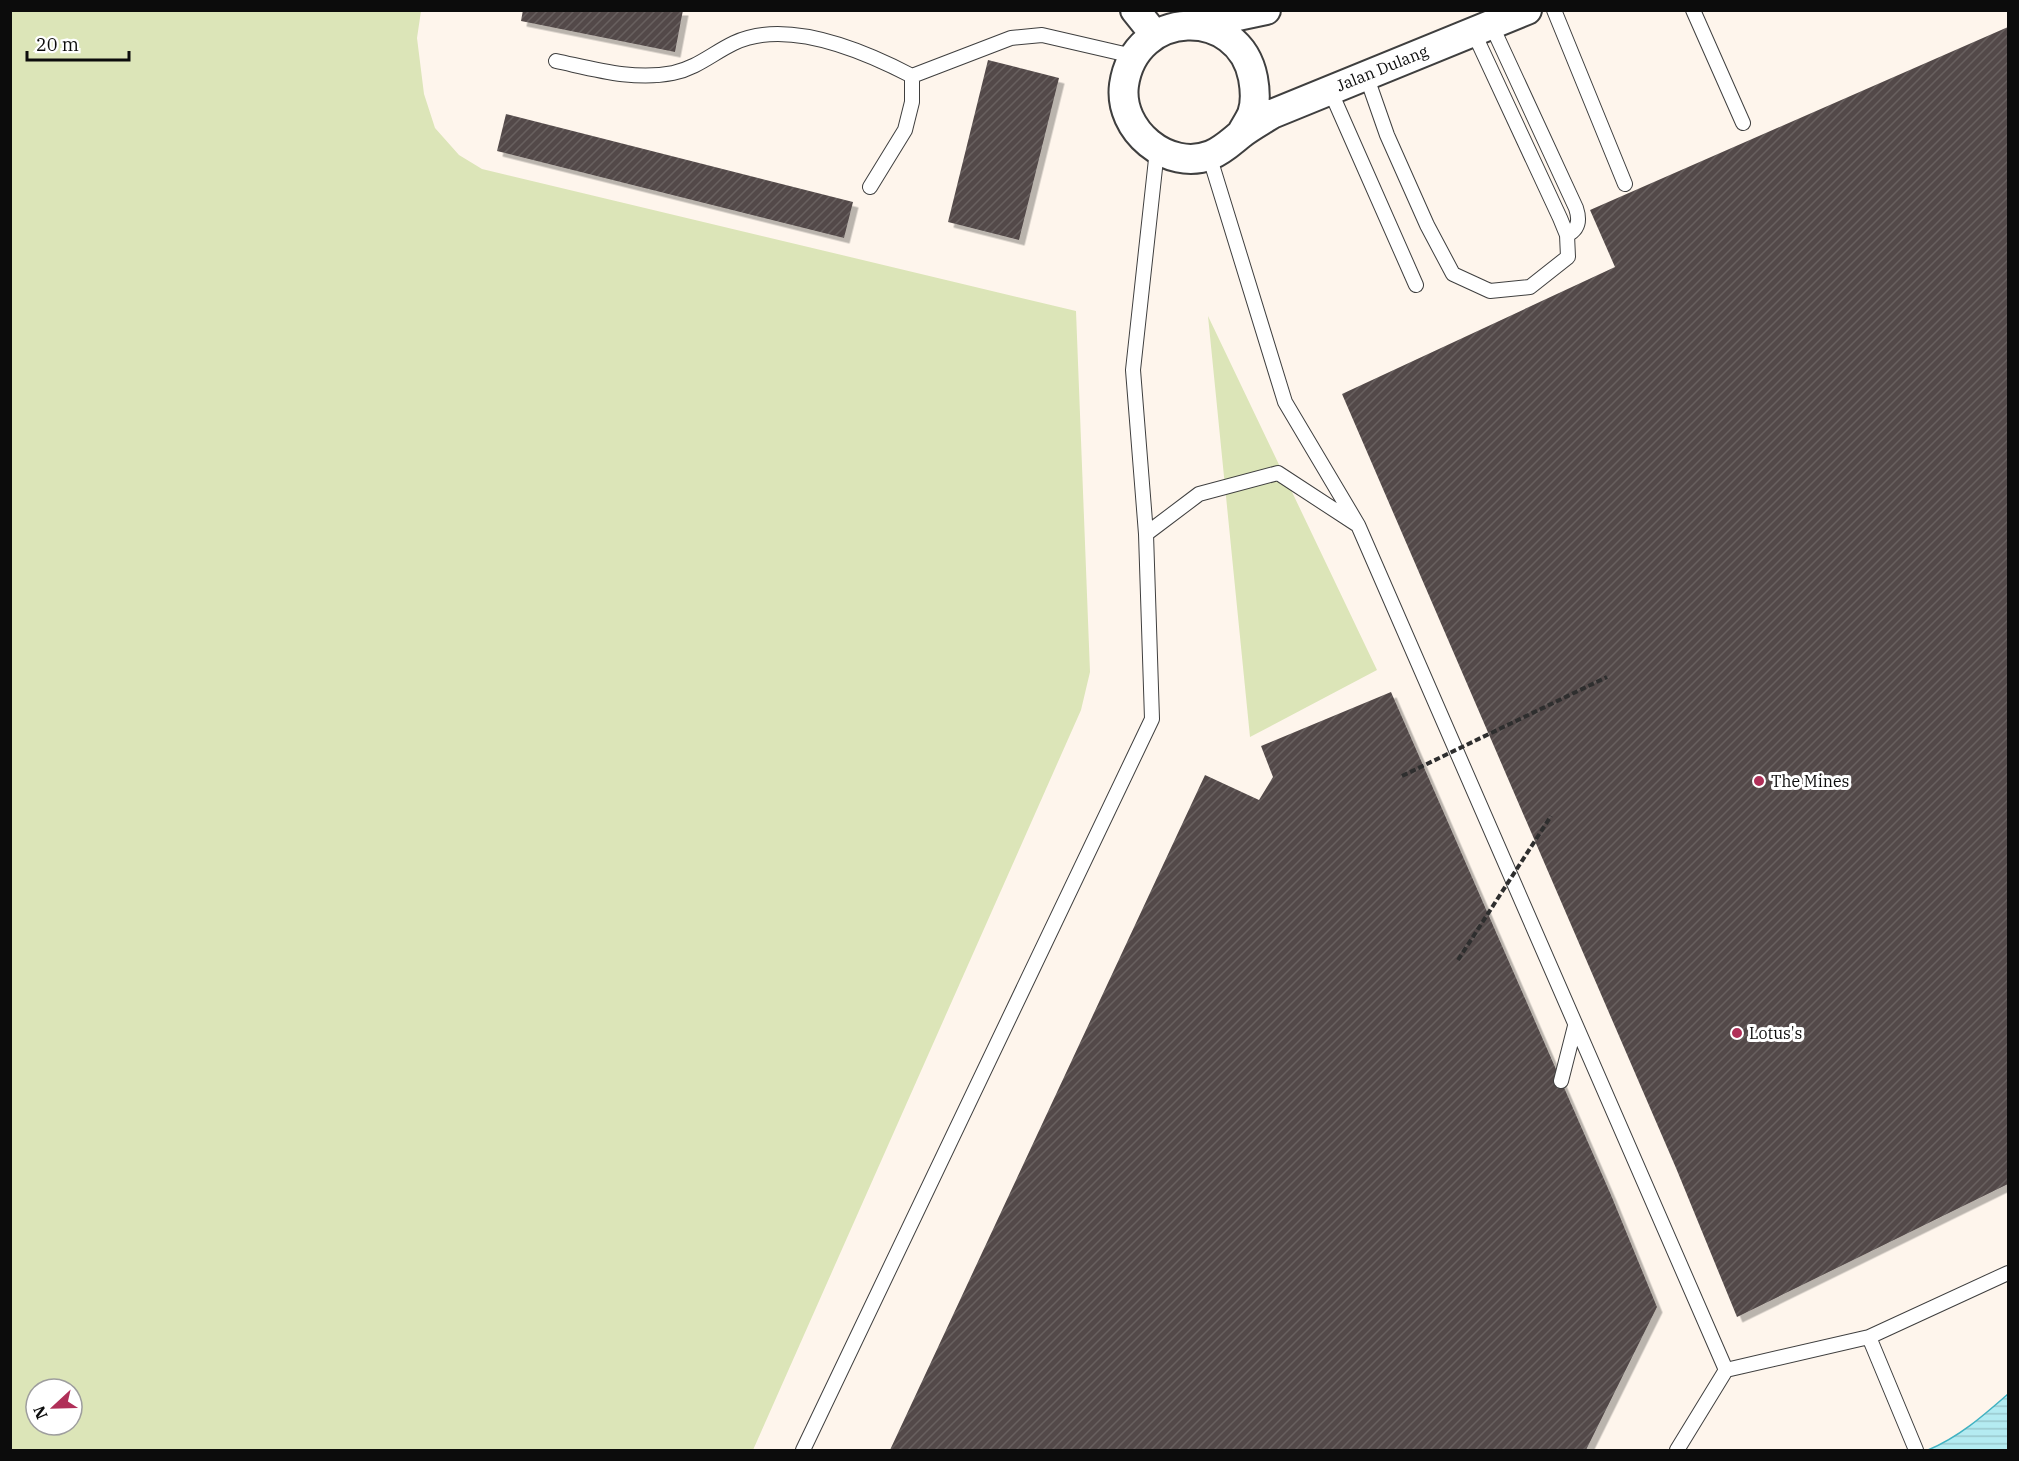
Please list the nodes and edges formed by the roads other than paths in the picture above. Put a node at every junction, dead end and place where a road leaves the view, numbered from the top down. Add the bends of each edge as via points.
1 (1135, 10) edge
2 (1266, 10) edge
3 (1527, 10) edge
4 (1554, 10) edge
5 (1693, 10) edge
6 (1170, 25) edge
7 (1482, 28) junction
8 (1133, 56) junction
9 (556, 61) dead end
10 (1365, 75) junction
11 (912, 76) junction
12 (1330, 90) junction
13 (1743, 123) dead end
14 (1241, 134) junction
15 (1157, 150) junction
16 (1209, 155) junction
17 (1625, 184) dead end
18 (870, 187) dead end
19 (1566, 235) junction
20 (1416, 285) dead end
21 (1358, 525) junction
22 (1146, 534) junction
23 (1575, 1026) junction
24 (1561, 1081) dead end
25 (2008, 1273) edge
26 (1869, 1337) junction
27 (1725, 1370) junction
28 (1914, 1447) edge
29 (803, 1450) edge
30 (1677, 1450) edge

1 - 6 street
2 - 6 street
3 - 7 street, Jalan Dulang
4 - 17 lane
5 - 13 lane
6 - 8 street
6 - 14 street via 1218,32 1237,46 1251,66 1256,90 1252,113
7 - 10 street, Jalan Dulang
7 - 19 lane
7 - 19 lane via 1576,208 1577,226
8 - 11 lane via 1042,35 1011,38
8 - 15 street via 1126,69 1123,93 1128,115 1139,135
9 - 11 lane via 643,77 674,73 763,34 803,35 878,58
10 - 12 street, Jalan Dulang
10 - 19 lane via 1391,145 1453,274 1490,291 1530,287 1568,257
11 - 18 lane via 912,102 905,130
12 - 14 street, Jalan Dulang via 1272,114
12 - 20 lane
14 - 16 street via 1227,147
15 - 16 street via 1183,158
15 - 22 lane via 1133,370
16 - 21 lane via 1285,402
21 - 22 lane via 1278,473 1199,494
21 - 23 lane
22 - 29 lane via 1152,719
23 - 24 lane
23 - 27 lane
25 - 26 lane
26 - 27 lane
26 - 28 lane
27 - 30 lane

